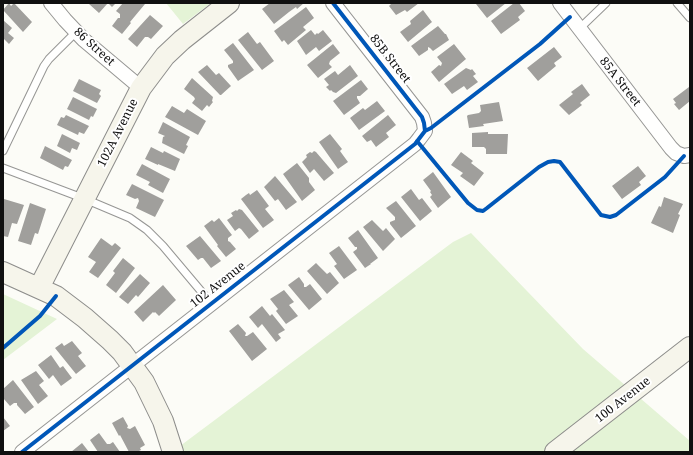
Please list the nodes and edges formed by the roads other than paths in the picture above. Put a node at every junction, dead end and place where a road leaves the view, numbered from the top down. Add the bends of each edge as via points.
1 (51, 3) edge
2 (229, 3) edge
3 (334, 3) edge
4 (560, 3) edge
5 (606, 3) edge
6 (678, 3) edge
7 (690, 18) edge
8 (579, 29) junction
9 (76, 32) junction
10 (140, 88) junction
11 (425, 131) joint
12 (3, 151) edge
13 (687, 156) edge
14 (3, 168) edge
15 (85, 198) junction
16 (3, 272) edge
17 (39, 288) junction
18 (211, 303) junction
19 (690, 347) edge
20 (133, 366) junction
21 (22, 452) edge
22 (173, 452) edge
23 (555, 452) edge

1 - 9 street, 86 Street
2 - 10 street, 102A Avenue via 165,56
3 - 11 street, 85B Street via 422,116
4 - 8 street, 85A Street
5 - 8 lane
6 - 7 lane
8 - 13 street, 85A Street via 671,148 676,153
9 - 10 street, 86 Street
9 - 12 lane via 44,66
10 - 15 street, 102A Avenue
11 - 18 street, 102 Avenue via 414,144
14 - 15 lane
15 - 17 street, 102A Avenue
15 - 18 lane via 130,218 147,230
16 - 17 street
17 - 20 street via 56,296 85,318 110,340
18 - 20 street, 102 Avenue
19 - 23 street, 100 Avenue
20 - 21 street, 102 Avenue
20 - 22 street via 163,420

